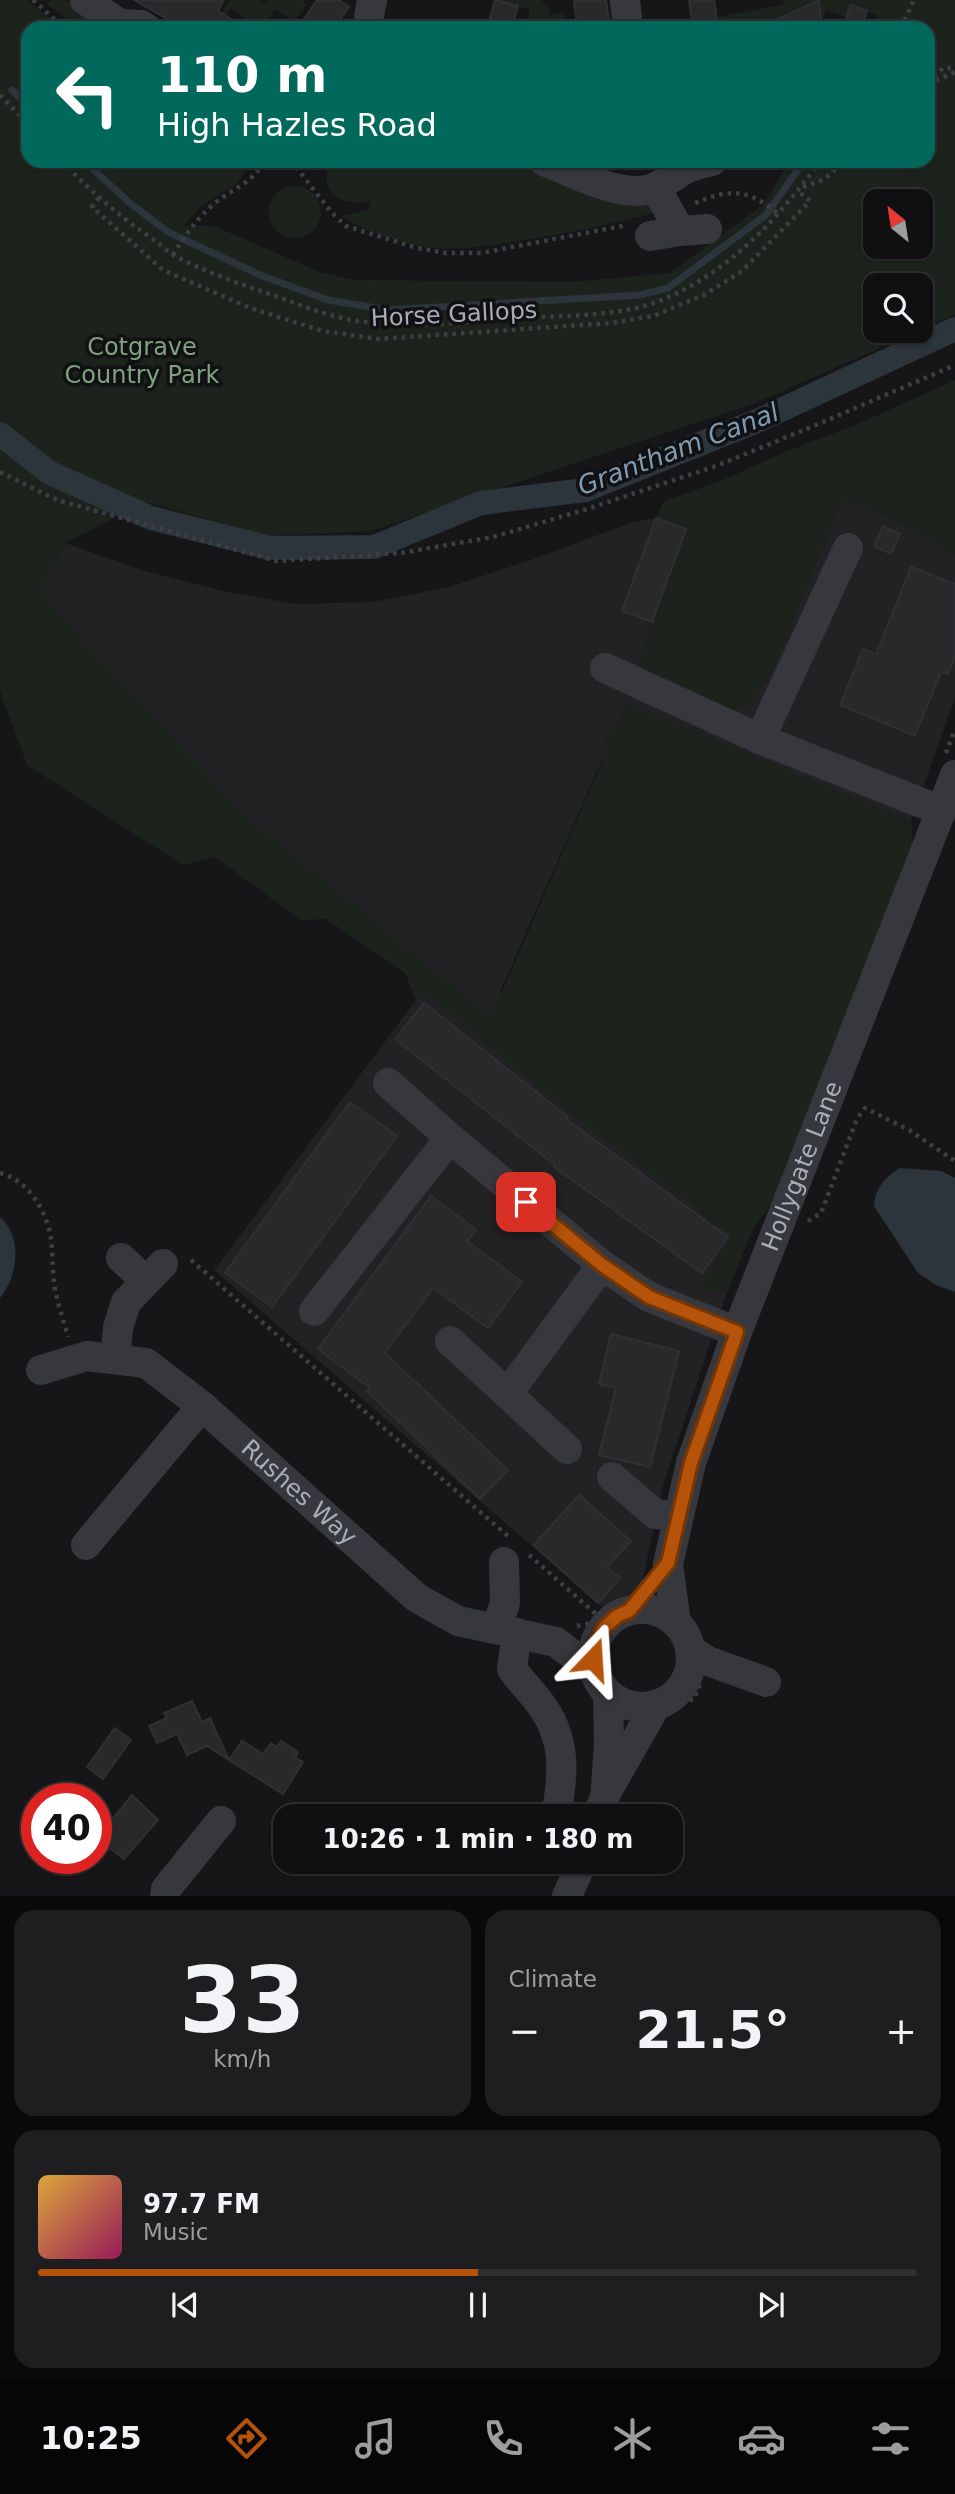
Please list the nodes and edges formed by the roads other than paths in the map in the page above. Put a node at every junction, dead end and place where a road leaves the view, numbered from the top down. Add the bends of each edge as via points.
1 (85, 0) edge
2 (625, 0) edge
3 (116, 21) edge
4 (627, 21) edge
5 (563, 168) edge
6 (686, 168) edge
7 (656, 188) junction
8 (650, 236) dead end
9 (848, 548) dead end
10 (605, 668) dead end
11 (760, 739) junction
12 (955, 775) edge
13 (942, 811) junction
14 (388, 1083) dead end
15 (450, 1138) junction
16 (121, 1258) dead end
17 (602, 1265) junction
18 (314, 1311) dead end
19 (737, 1332) junction
20 (450, 1341) dead end
21 (115, 1359) junction
22 (41, 1370) dead end
23 (508, 1393) junction
24 (202, 1406) junction
25 (567, 1449) dead end
26 (612, 1477) dead end
27 (678, 1516) junction
28 (86, 1545) dead end
29 (512, 1549) road end
30 (668, 1563) junction
31 (616, 1616) junction
32 (677, 1623) junction
33 (506, 1631) junction
34 (563, 1635) junction
35 (690, 1650) junction
36 (602, 1683) junction
37 (681, 1687) junction
38 (656, 1706) junction
39 (558, 1804) edge
40 (602, 1804) edge
41 (603, 1804) edge
42 (221, 1821) dead end
43 (577, 1874) edge
44 (165, 1895) edge
45 (567, 1895) edge

1 - 3 street
2 - 4 street
5 - 7 street via 616,188
6 - 7 street
7 - 8 street via 686,225
9 - 11 street
10 - 11 street
11 - 13 street
12 - 13 street, Hollygate Lane
13 - 19 street, Hollygate Lane
14 - 15 street
15 - 17 street
15 - 18 street
16 - 21 street via 167,1268 126,1302
17 - 19 street via 649,1297
17 - 23 street
19 - 27 street, Hollygate Lane via 691,1463
20 - 23 street
21 - 22 street, Rushes Way via 87,1356
21 - 24 street, Rushes Way via 146,1363
23 - 25 street
24 - 28 street
24 - 33 street, Rushes Way via 417,1598 458,1621
26 - 27 street via 655,1514
27 - 30 street, Hollygate Lane
29 - 33 street
30 - 31 street, Hollygate Lane
30 - 32 street, Hollygate Lane
31 - 32 street via 654,1611
31 - 34 street via 572,1636
31 - 36 street, Hollygate Lane via 595,1647
32 - 35 street, Hollygate Lane
33 - 34 street, Rushes Way
33 - 39 street via 512,1670 544,1708 562,1752
34 - 36 street
35 - 37 street via 690,1670
35 - 37 street via 755,1679
36 - 38 street via 631,1706
36 - 40 street, Hollygate Lane via 609,1742
37 - 38 street, Hollygate Lane
38 - 41 street, Hollygate Lane
42 - 44 street
43 - 45 street

